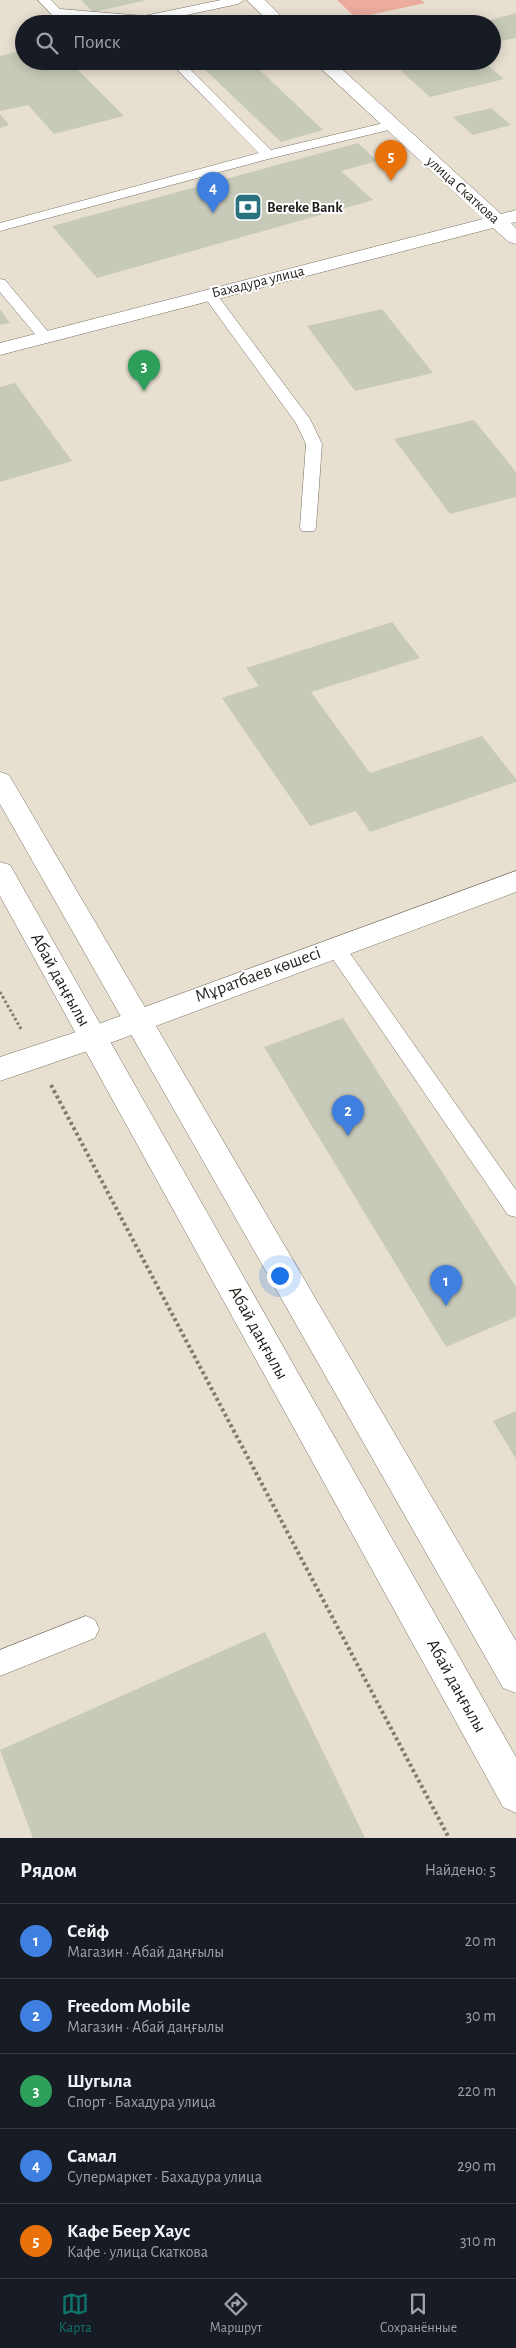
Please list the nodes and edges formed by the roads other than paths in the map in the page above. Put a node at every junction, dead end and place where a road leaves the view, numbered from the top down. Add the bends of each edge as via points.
1 (44, 0) edge
2 (238, 0) edge
3 (255, 0) edge
4 (82, 15) edge
5 (174, 15) edge
6 (271, 15) edge
7 (183, 70) edge
8 (332, 70) edge
9 (392, 125) junction
10 (268, 155) junction
11 (507, 218) edge
12 (0, 227) edge
13 (516, 238) edge
14 (0, 283) edge
15 (210, 295) junction
16 (45, 338) junction
17 (0, 349) edge
18 (308, 527) dead end
19 (0, 781) edge
20 (0, 872) edge
21 (516, 881) edge
22 (335, 947) junction
23 (138, 1019) junction
24 (92, 1038) junction
25 (0, 1069) edge
26 (516, 1208) edge
27 (86, 1629) dead end
28 (0, 1663) edge
29 (516, 1675) edge
30 (516, 1794) edge

1 - 4 lane via 56,12
2 - 5 lane
3 - 6 main road
7 - 10 lane
8 - 9 main road, улица Скаткова
9 - 10 lane
9 - 11 main road, улица Скаткова
10 - 12 lane
11 - 13 main road, улица Скаткова
11 - 15 main road, Бахадура улица
14 - 16 lane
15 - 16 main road, Бахадура улица
15 - 18 lane via 304,422 314,444
16 - 17 main road, Бахадура улица
19 - 23 main road
20 - 24 main road, Абай даңғылы
21 - 22 main road, Мұратбаев көшесі
22 - 23 main road, Мұратбаев көшесі
22 - 26 lane
23 - 24 main road, Мұратбаев көшесі
23 - 29 main road
24 - 25 main road, Мұратбаев көшесі
24 - 30 main road, Абай даңғылы
27 - 28 lane

